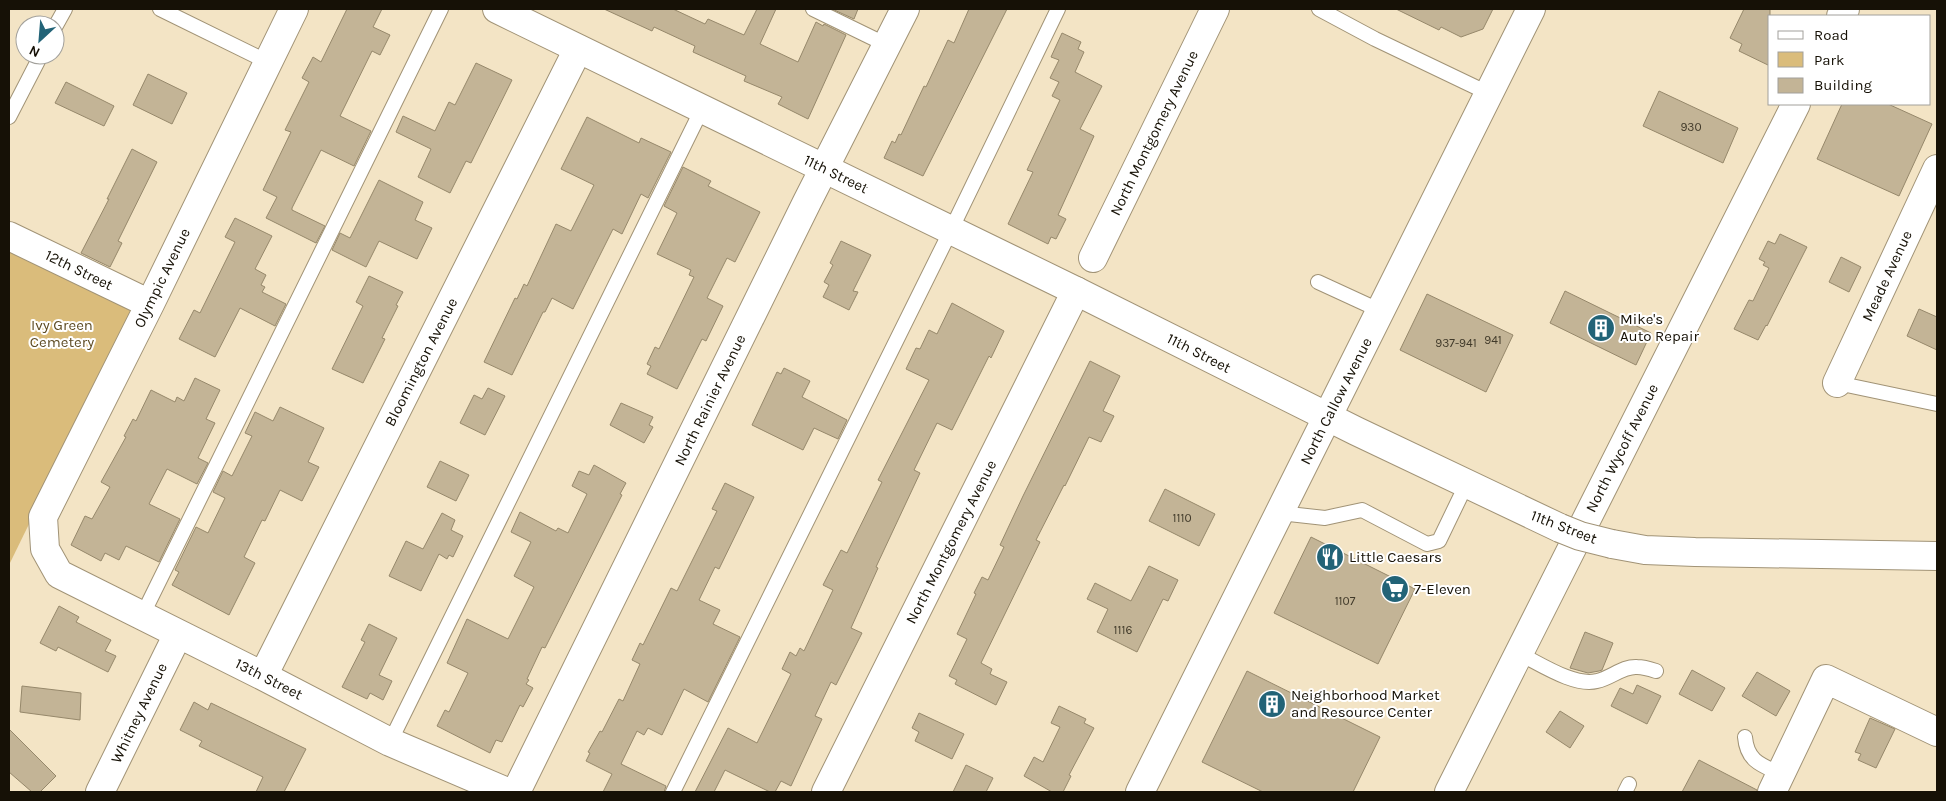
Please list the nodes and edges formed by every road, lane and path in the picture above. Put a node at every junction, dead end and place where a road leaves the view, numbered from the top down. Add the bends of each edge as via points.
1 (160, 9) edge
2 (294, 9) edge
3 (441, 9) edge
4 (497, 9) edge
5 (813, 9) edge
6 (905, 9) edge
7 (1058, 9) edge
8 (1215, 9) edge
9 (1319, 9) edge
10 (1531, 9) edge
11 (887, 45) junction
12 (578, 48) junction
13 (268, 62) junction
14 (36, 65) edge
15 (1490, 94) junction
16 (1795, 105) edge
17 (702, 109) junction
18 (9, 117) edge
19 (824, 168) junction
20 (1937, 169) edge
21 (951, 230) junction
22 (9, 236) edge
23 (1093, 258) dead end
24 (1318, 282) dead end
25 (1076, 292) junction
26 (150, 304) junction
27 (1381, 311) junction
28 (1837, 383) joint
29 (1937, 404) edge
30 (1328, 417) junction
31 (1466, 485) junction
32 (1280, 512) junction
33 (45, 549) joint
34 (1937, 556) edge
35 (142, 616) junction
36 (178, 634) junction
37 (1518, 653) junction
38 (1656, 670) dead end
39 (263, 676) junction
40 (1937, 732) edge
41 (1745, 737) dead end
42 (390, 742) junction
43 (1777, 783) edge
44 (100, 792) edge
45 (507, 792) edge
46 (516, 792) edge
47 (673, 792) edge
48 (826, 792) edge
49 (1140, 792) edge
50 (1449, 792) edge

1 - 13 lane
2 - 13 street, Olympic Avenue
3 - 35 lane
4 - 12 street, 11th Street
5 - 11 lane
6 - 11 street, North Rainier Avenue
7 - 21 lane
8 - 23 street, North Montgomery Avenue
9 - 15 lane
10 - 15 street, North Callow Avenue
11 - 19 street, North Rainier Avenue
12 - 17 street, 11th Street
12 - 39 street, Bloomington Avenue
13 - 26 street, Olympic Avenue
14 - 18 lane
15 - 27 street, North Callow Avenue
16 - 37 street, North Wycoff Avenue
17 - 19 street, 11th Street
17 - 42 lane
19 - 21 street, 11th Street
19 - 46 street, North Rainier Avenue
20 - 28 street, Meade Avenue
21 - 25 street, 11th Street
21 - 47 lane
22 - 26 street, 12th Street
24 - 27 lane
25 - 30 street, 11th Street
25 - 48 street, North Montgomery Avenue
26 - 33 street, Olympic Avenue via 43,517
27 - 30 street, North Callow Avenue
28 - 29 lane
30 - 31 street, 11th Street
30 - 32 street, North Callow Avenue
31 - 32 lane via 1439,540 1428,544 1362,510 1325,518
31 - 34 street, 11th Street, bridge via 1580,536 1645,550
32 - 49 street, North Callow Avenue
33 - 35 street, 13th Street via 59,574
35 - 36 street, 13th Street
36 - 39 street, 13th Street
36 - 44 street, Whitney Avenue
37 - 38 lane via 1581,682 1596,682 1637,666
37 - 50 street, North Wycoff Avenue
39 - 42 street, 13th Street
40 - 43 street via 1826,679
41 - 43 lane via 1748,753
42 - 45 street, 13th Street

